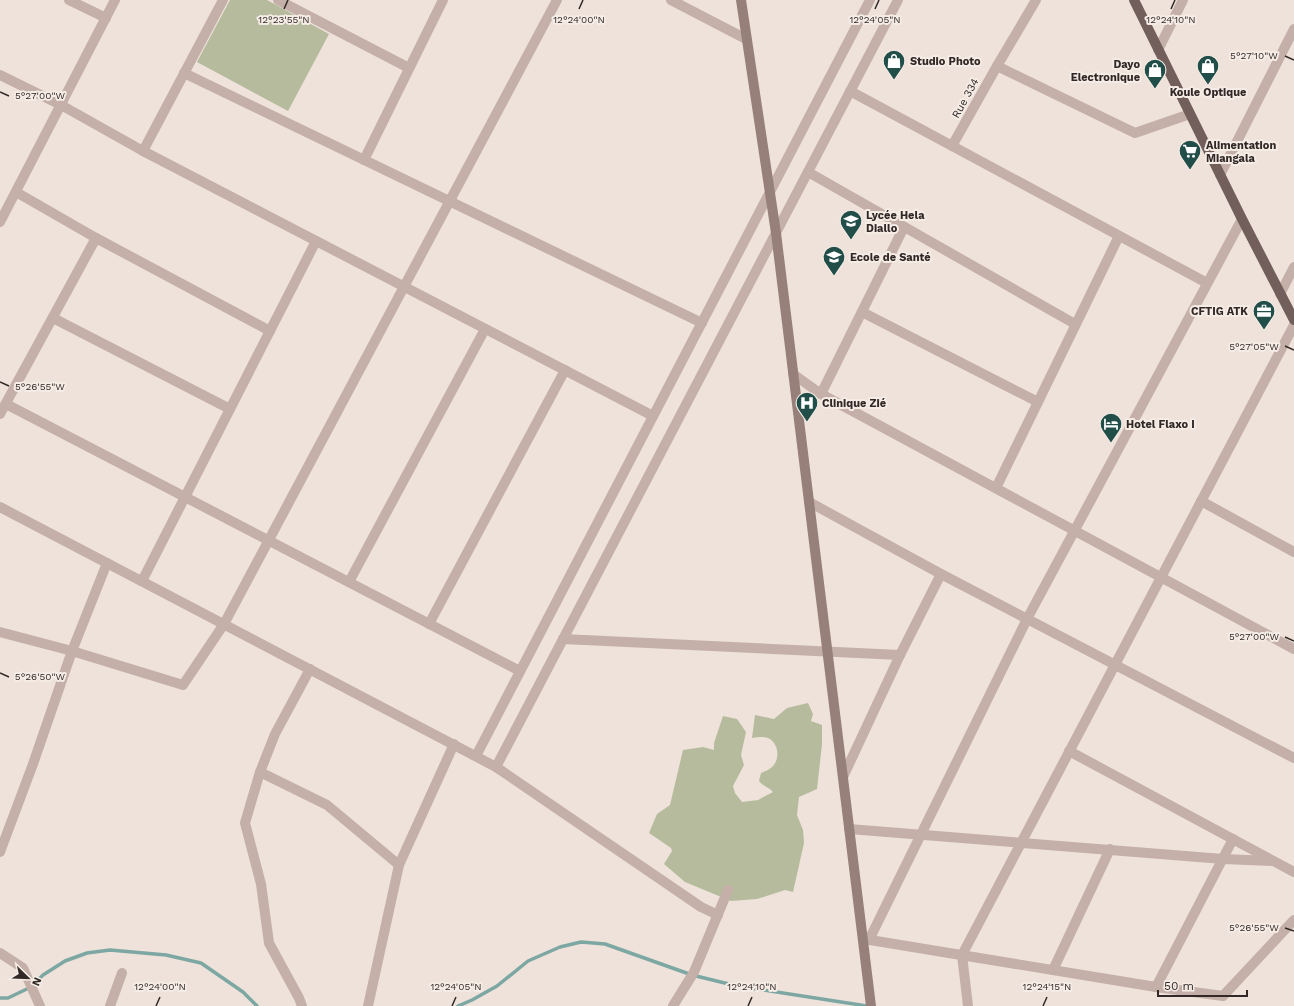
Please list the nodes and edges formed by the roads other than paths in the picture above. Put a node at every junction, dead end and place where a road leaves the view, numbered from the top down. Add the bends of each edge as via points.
1 (69, 0) edge
2 (115, 0) edge
3 (223, 0) edge
4 (278, 0) edge
5 (443, 0) edge
6 (557, 0) edge
7 (671, 0) edge
8 (741, 0) edge
9 (870, 0) edge
10 (898, 0) edge
11 (1036, 0) edge
12 (1134, 0) edge
13 (1183, 0) edge
14 (106, 18) junction
15 (1294, 29) edge
16 (746, 39) junction
17 (1158, 50) junction
18 (997, 66) junction
19 (410, 68) junction
20 (184, 73) junction
21 (0, 75) edge
22 (850, 91) junction
23 (60, 105) junction
24 (1190, 114) junction
25 (952, 146) junction
26 (143, 151) junction
27 (364, 160) junction
28 (808, 172) junction
29 (1220, 175) junction
30 (16, 192) junction
31 (769, 192) junction
32 (450, 201) junction
33 (1242, 219) junction
34 (0, 222) edge
35 (904, 227) junction
36 (776, 233) junction
37 (1119, 236) junction
38 (96, 238) junction
39 (316, 241) junction
40 (1294, 267) edge
41 (1207, 283) junction
42 (404, 286) junction
43 (1280, 294) junction
44 (862, 312) junction
45 (53, 318) junction
46 (1294, 320) edge
47 (702, 323) junction
48 (1076, 324) junction
49 (1294, 325) edge
50 (485, 329) junction
51 (270, 331) junction
52 (565, 370) junction
53 (793, 374) junction
54 (822, 394) junction
55 (1038, 402) junction
56 (6, 404) junction
57 (230, 409) junction
58 (0, 414) edge
59 (653, 416) junction
60 (996, 488) junction
61 (185, 497) junction
62 (1201, 501) junction
63 (809, 502) junction
64 (0, 507) edge
65 (1074, 530) junction
66 (268, 540) junction
67 (1294, 552) edge
68 (107, 563) junction
69 (941, 574) junction
70 (1161, 577) junction
71 (142, 581) junction
72 (348, 582) junction
73 (1027, 619) junction
74 (224, 624) junction
75 (429, 624) junction
76 (0, 632) edge
77 (563, 639) junction
78 (1294, 649) edge
79 (827, 650) junction
80 (72, 651) junction
81 (900, 655) junction
82 (1115, 665) junction
83 (310, 669) junction
84 (520, 671) junction
85 (454, 744) junction
86 (1069, 751) junction
87 (476, 756) junction
88 (1294, 758) edge
89 (496, 767) junction
90 (260, 772) junction
91 (843, 777) junction
92 (849, 829) junction
93 (922, 835) junction
94 (1233, 839) junction
95 (1021, 843) junction
96 (1110, 849) junction
97 (0, 852) edge
98 (1223, 859) junction
99 (1273, 861) junction
100 (399, 865) junction
101 (1294, 872) edge
102 (728, 890) dead end
103 (718, 915) junction
104 (1294, 920) edge
105 (866, 939) junction
106 (0, 953) edge
107 (962, 955) junction
108 (1053, 970) junction
109 (122, 973) dead end
110 (1156, 987) junction
111 (37, 1004) edge
112 (110, 1006) edge
113 (302, 1006) edge
114 (368, 1006) edge
115 (673, 1006) edge
116 (871, 1006) edge
117 (968, 1006) edge

1 - 14 street
2 - 14 street
3 - 20 street
4 - 19 street
5 - 19 street
6 - 32 street
7 - 16 street
8 - 16 street
9 - 31 street
10 - 22 street
11 - 18 street, Rue 334
12 - 17 main road
13 - 17 street
14 - 23 street
15 - 29 street
16 - 31 street
17 - 24 main road
18 - 24 street via 1135,133
18 - 25 street, Rue 334
19 - 27 street
20 - 26 street
20 - 27 street
21 - 23 street
22 - 25 street
22 - 28 street
23 - 26 street
23 - 30 street
24 - 29 main road
25 - 37 street
26 - 39 street
27 - 32 street
28 - 35 street
28 - 36 street
29 - 33 main road
30 - 34 street
30 - 38 street
31 - 36 street
31 - 47 street
32 - 42 street
32 - 47 street
33 - 41 street
33 - 43 main road
35 - 44 street
35 - 48 street
36 - 53 street
36 - 77 street
37 - 41 street
37 - 48 street
38 - 45 street
38 - 51 street
39 - 42 street
39 - 51 street
40 - 43 street
41 - 65 street
42 - 50 street
42 - 66 street
43 - 46 main road
44 - 54 street
44 - 55 street
45 - 56 street
45 - 57 street
47 - 59 street
48 - 55 street
49 - 62 street
50 - 52 street
50 - 72 street
51 - 57 street
52 - 59 street
52 - 75 street
53 - 54 street
53 - 63 street
54 - 60 street
55 - 60 street
56 - 58 street
56 - 61 street
57 - 61 street
59 - 84 street
60 - 65 street
61 - 66 street
61 - 71 street
62 - 67 street
62 - 70 street
63 - 69 street
63 - 79 street
64 - 68 street
65 - 70 street
65 - 73 street
66 - 72 street
66 - 74 street
68 - 71 street
68 - 80 street
69 - 73 street
69 - 81 street
70 - 78 street
70 - 82 street
71 - 74 street
72 - 75 street
73 - 82 street
73 - 93 street
74 - 80 street via 183,685
74 - 83 street
75 - 84 street
76 - 80 street
77 - 79 street
77 - 89 street
79 - 81 street
79 - 91 street
80 - 97 street
81 - 91 street
82 - 86 street
82 - 88 street
83 - 85 street
83 - 90 street via 275,734
84 - 87 street
85 - 87 street
85 - 100 street
86 - 94 street
86 - 95 street
87 - 89 street
89 - 103 street via 701,907
90 - 100 street via 327,805
90 - 113 street via 245,823 261,884 269,943
91 - 92 street
92 - 93 street
92 - 105 street
93 - 95 street
93 - 105 street
94 - 98 street
94 - 99 street
95 - 96 street
95 - 107 street
96 - 98 street
96 - 108 street
98 - 99 street
98 - 110 street
99 - 101 street
100 - 114 street
102 - 103 street
103 - 115 street via 694,972
104 - 110 street via 1223,996
105 - 107 street
105 - 116 street
106 - 111 street via 22,968
107 - 108 street
107 - 117 street
108 - 110 street
109 - 112 street

